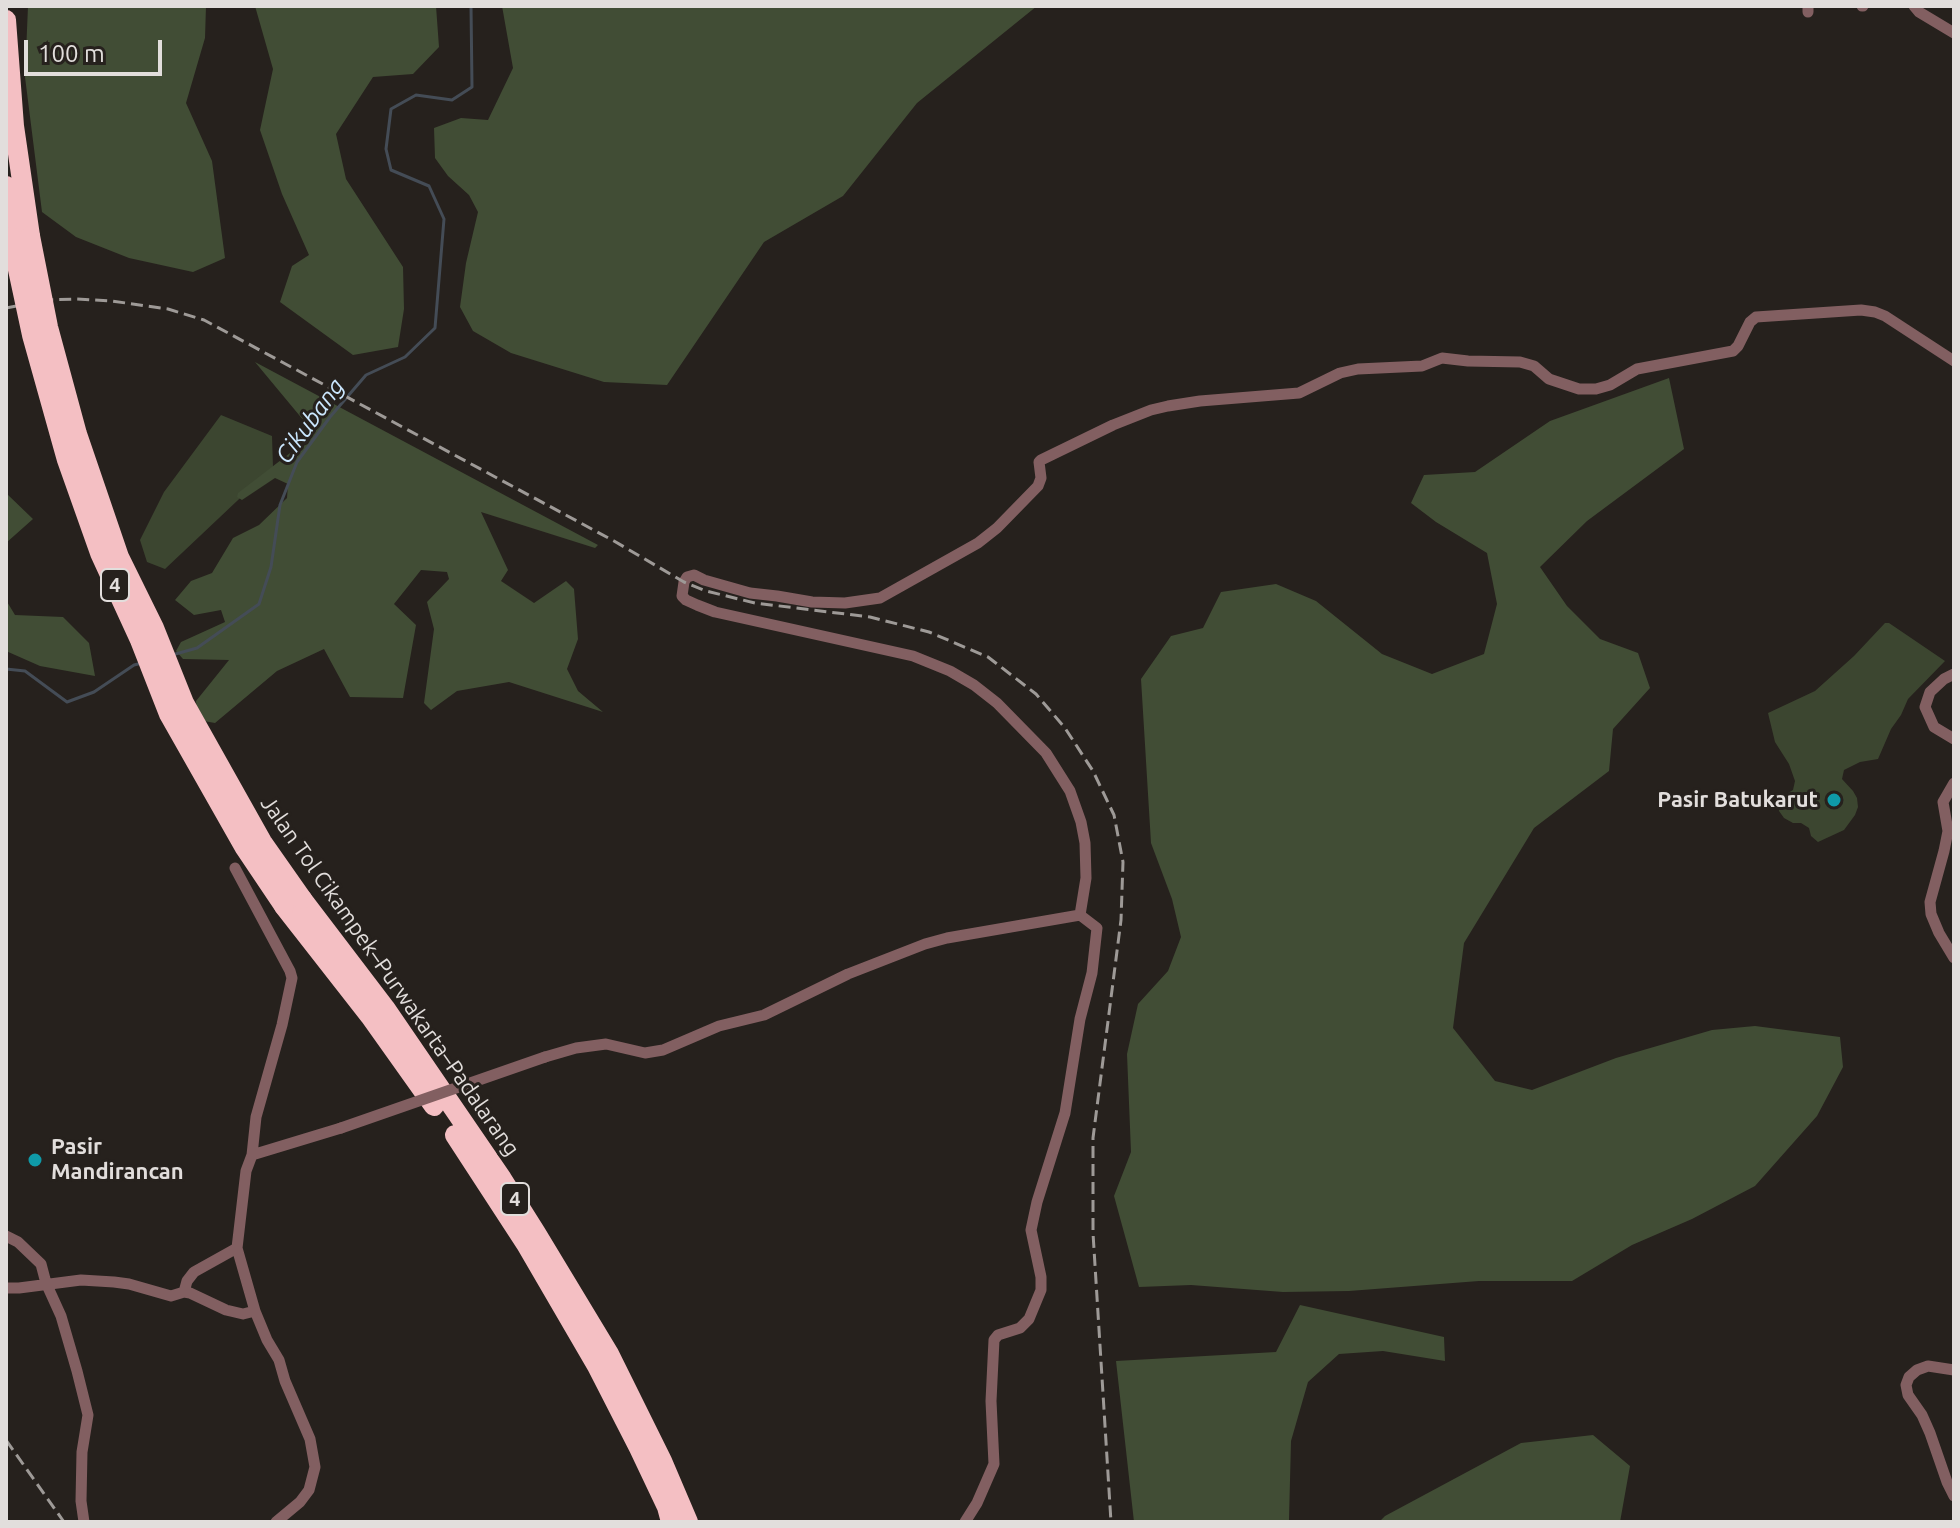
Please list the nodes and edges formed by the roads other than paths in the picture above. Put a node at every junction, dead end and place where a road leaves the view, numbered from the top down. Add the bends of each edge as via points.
1 (1914, 6) edge
2 (6, 20) edge
3 (1954, 33) edge
4 (6, 186) edge
5 (20, 236) junction
6 (1954, 361) edge
7 (1954, 674) edge
8 (1954, 739) edge
9 (1954, 783) edge
10 (235, 868) dead end
11 (293, 903) junction
12 (1080, 915) junction
13 (1954, 958) edge
14 (252, 1155) junction
15 (6, 1236) edge
16 (237, 1248) junction
17 (46, 1283) junction
18 (6, 1288) edge
19 (184, 1292) junction
20 (255, 1311) junction
21 (1954, 1370) edge
22 (1954, 1496) edge
23 (84, 1522) edge
24 (276, 1522) edge
25 (671, 1522) edge
26 (688, 1522) edge
27 (965, 1522) edge

1 - 3 street
2 - 5 highway, Jalan Tol Cikampek–Purwakarta–Padalarang / 4
4 - 5 highway, Jalan Tol Cikampek–Purwakarta–Padalarang / 4
5 - 11 highway, Jalan Tol Cikampek–Purwakarta–Padalarang / 4, bridge via 32,335 100,553 169,714 245,848
6 - 12 street via 1885,316 1861,310 1756,317 1733,351 1637,369 1596,389 1555,381 1520,362 1442,358 1422,366 1358,369 1299,393 1168,406 1113,425 1041,460 1039,485 997,528 880,598 812,602 687,577 682,596 697,605 913,656 950,671 997,703 1046,753 1070,791 1085,843
7 - 8 street via 1930,692 1925,707 1934,727
9 - 13 street via 1943,802 1948,831 1930,902
10 - 14 street via 292,978 256,1117
11 - 25 highway, Jalan Tol Cikampek–Purwakarta–Padalarang / 4 via 526,1244 597,1366
11 - 26 highway, Jalan Tol Cikampek–Purwakarta–Padalarang / 4 via 385,1008 502,1179 609,1354
12 - 14 street, bridge via 925,944 764,1015 651,1053 606,1044 576,1048
12 - 27 street via 1097,928 1096,941 1065,1113 1031,1230 1041,1290 1029,1319 995,1339 994,1463
14 - 16 street
15 - 17 street via 41,1264
16 - 19 street via 194,1272
16 - 20 street
17 - 18 street
17 - 19 street via 114,1282 171,1296
17 - 23 street via 61,1316 88,1415 82,1452
19 - 20 street via 226,1310
20 - 24 street via 310,1439 315,1467 309,1490
21 - 22 street via 1928,1366 1917,1370 1906,1385

